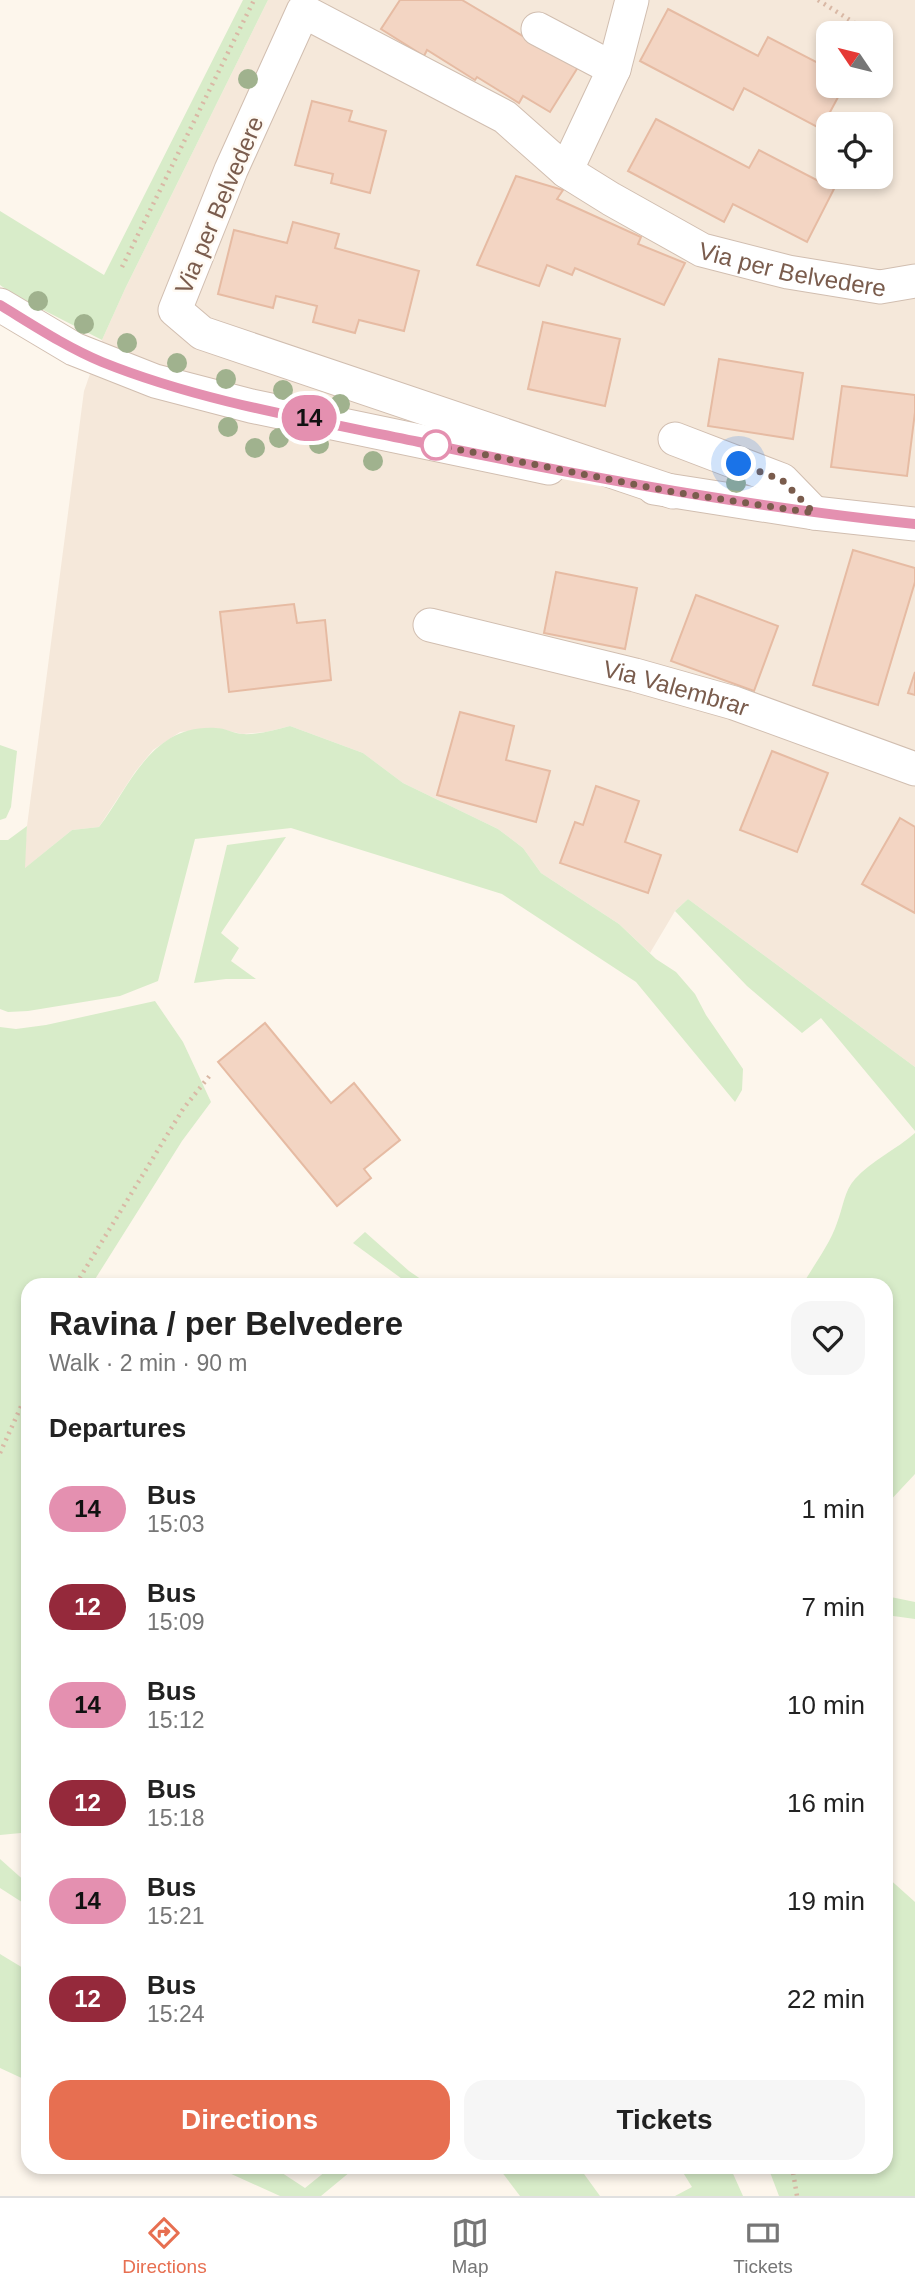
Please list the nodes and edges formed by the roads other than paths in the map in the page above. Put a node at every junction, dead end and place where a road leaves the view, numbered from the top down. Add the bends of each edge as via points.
1 (632, 0) edge
2 (538, 29) dead end
3 (614, 69) junction
4 (566, 171) junction
5 (915, 281) edge
6 (0, 305) edge
7 (674, 439) dead end
8 (673, 492) junction
9 (814, 513) junction
10 (915, 524) edge
11 (430, 625) dead end
12 (915, 769) edge

1 - 3 street
2 - 3 street
3 - 4 street
4 - 5 street, Via per Belvedere via 702,250 788,272 880,287
4 - 8 street, Via per Belvedere via 505,117 303,11 231,170 175,310 202,333
6 - 8 street, Via per Belvedere via 74,349 155,381 302,417
7 - 9 street via 782,480
8 - 9 street, Via per Belvedere
9 - 10 street, Via per Belvedere
11 - 12 street, Via Valembrar via 734,703

